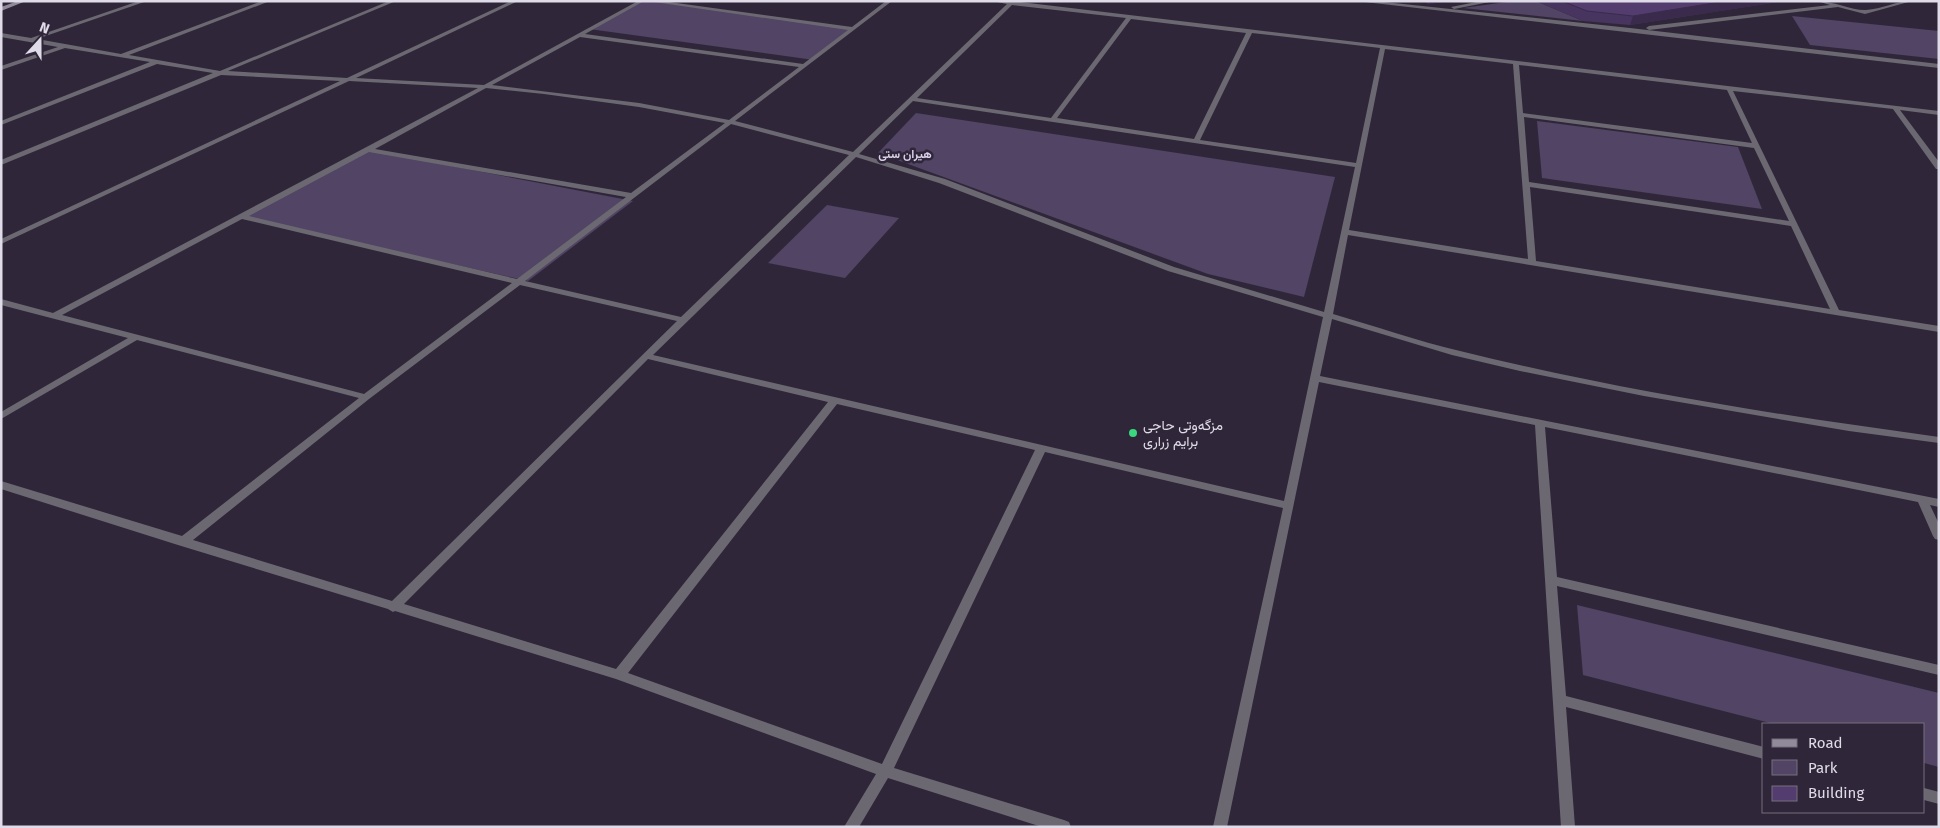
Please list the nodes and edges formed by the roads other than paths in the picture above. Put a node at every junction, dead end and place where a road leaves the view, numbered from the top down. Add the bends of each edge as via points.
1 (24, 1) edge
2 (145, 1) edge
3 (268, 1) edge
4 (394, 1) edge
5 (516, 1) edge
6 (642, 1) edge
7 (649, 1) edge
8 (890, 1) edge
9 (994, 1) edge
10 (1358, 1) edge
11 (1493, 1) edge
12 (1820, 1) edge
13 (1910, 1) edge
14 (1011, 3) junction
15 (1837, 6) junction
16 (1, 9) edge
17 (1440, 9) junction
18 (1130, 17) junction
19 (854, 29) junction
20 (1630, 30) junction
21 (1250, 32) junction
22 (1, 35) edge
23 (578, 35) junction
24 (32, 40) junction
25 (64, 46) junction
26 (1383, 47) junction
27 (120, 56) junction
28 (157, 62) junction
29 (1516, 63) junction
30 (805, 66) junction
31 (1939, 66) edge
32 (1, 68) edge
33 (222, 73) junction
34 (348, 80) junction
35 (484, 88) junction
36 (1729, 88) junction
37 (912, 98) junction
38 (1895, 108) junction
39 (1939, 113) edge
40 (1520, 115) junction
41 (1052, 120) junction
42 (1, 123) edge
43 (730, 123) junction
44 (1196, 141) junction
45 (1756, 146) junction
46 (368, 150) junction
47 (854, 154) junction
48 (1, 162) edge
49 (1358, 165) junction
50 (1939, 168) edge
51 (1526, 184) junction
52 (633, 196) junction
53 (242, 217) junction
54 (1794, 224) junction
55 (1345, 232) junction
56 (1, 242) edge
57 (1532, 262) junction
58 (518, 283) junction
59 (1, 302) edge
60 (1836, 312) junction
61 (54, 316) junction
62 (1328, 316) junction
63 (683, 320) junction
64 (1939, 329) edge
65 (136, 337) junction
66 (646, 356) junction
67 (1315, 378) junction
68 (366, 397) junction
69 (834, 401) junction
70 (1, 416) edge
71 (1540, 423) junction
72 (1939, 440) edge
73 (1041, 449) junction
74 (1, 485) edge
75 (1922, 500) junction
76 (1939, 503) edge
77 (1289, 506) junction
78 (1939, 536) edge
79 (182, 542) junction
80 (1552, 580) junction
81 (392, 607) junction
82 (1939, 670) edge
83 (619, 675) junction
84 (1560, 700) junction
85 (1762, 752) edge
86 (885, 771) junction
87 (1925, 794) edge
88 (1939, 798) edge
89 (851, 827) edge
90 (1064, 827) edge
91 (1220, 827) edge
92 (1568, 827) edge

1 - 16 main road
2 - 24 street
3 - 27 street
4 - 33 street
5 - 34 street
6 - 23 street
7 - 19 street
8 - 19 street
9 - 14 street
10 - 17 street
11 - 17 street
12 - 15 street
13 - 15 street via 1865,12
14 - 18 street
14 - 37 street
15 - 20 street
17 - 20 street
18 - 21 street
18 - 41 street
19 - 30 street
20 - 31 street
21 - 26 street
21 - 44 street
22 - 24 street
23 - 30 street
23 - 35 street
24 - 25 street
25 - 27 street
25 - 32 street
26 - 29 street
26 - 49 street
27 - 28 street
28 - 33 street
28 - 42 street
29 - 36 street
29 - 40 street
30 - 43 street
33 - 34 street
33 - 48 street
34 - 35 street
34 - 56 street
35 - 43 street via 593,98
35 - 46 street
36 - 38 street
36 - 45 street
37 - 41 street
37 - 47 street
38 - 39 street
38 - 50 street
40 - 45 street
40 - 51 street
41 - 44 street
43 - 47 street
43 - 52 street
44 - 49 street
45 - 54 street
46 - 52 street
46 - 53 street
47 - 62 street via 942,181 1170,269
47 - 63 street
49 - 55 street
51 - 54 street
51 - 57 street
52 - 58 street
53 - 58 street
53 - 61 street
54 - 60 street
55 - 57 street
55 - 62 street
57 - 60 street
58 - 63 street
58 - 68 street
59 - 61 street
60 - 64 street
61 - 65 street
62 - 67 street
62 - 72 street via 1455,352 1634,391
63 - 66 street
65 - 68 street
65 - 70 street
66 - 69 street
66 - 81 street
67 - 71 street
67 - 77 street
68 - 79 street
69 - 73 street
69 - 83 street
71 - 75 street
71 - 80 street
73 - 77 street
73 - 86 street
74 - 79 street
75 - 76 street
75 - 78 street
77 - 91 street
79 - 81 street
80 - 82 street
80 - 84 street
81 - 83 street
83 - 86 street
84 - 85 street
84 - 92 street
86 - 89 street
86 - 90 street
87 - 88 street

